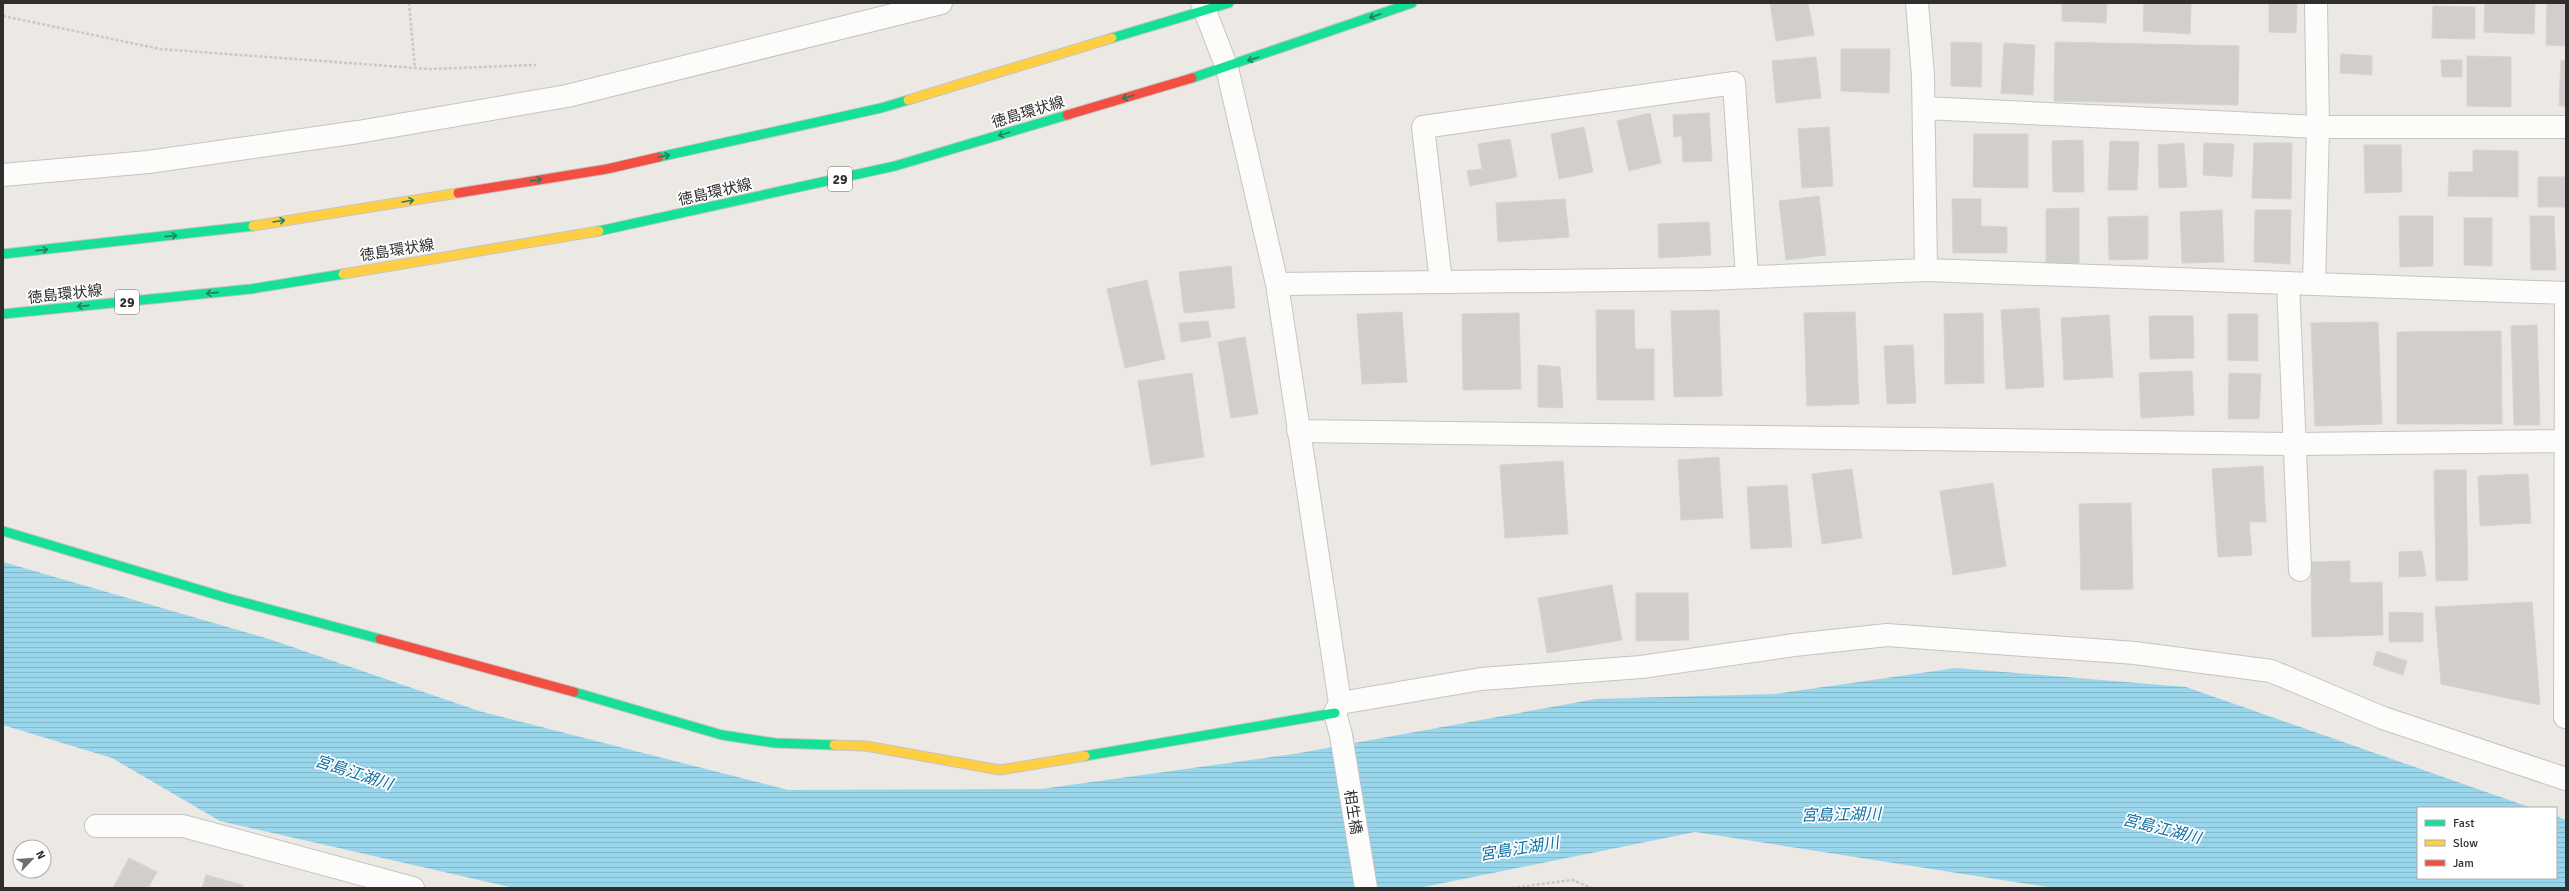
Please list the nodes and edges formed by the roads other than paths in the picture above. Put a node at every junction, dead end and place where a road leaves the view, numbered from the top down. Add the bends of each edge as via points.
1 (942, 3) edge
2 (1229, 3) edge
3 (1412, 3) edge
4 (1917, 3) edge
5 (2316, 3) edge
6 (1204, 7) edge
7 (1227, 68) junction
8 (1924, 108) junction
9 (2318, 127) junction
10 (2566, 127) edge
11 (3, 175) edge
12 (3, 254) edge
13 (1926, 270) junction
14 (1747, 277) junction
15 (1441, 282) junction
16 (2288, 283) junction
17 (1277, 284) junction
18 (2314, 284) junction
19 (2566, 293) edge
20 (3, 314) edge
21 (1298, 431) junction
22 (2565, 441) edge
23 (2295, 444) junction
24 (3, 531) edge
25 (2300, 570) dead end
26 (1338, 708) junction
27 (2565, 716) edge
28 (2566, 779) edge
29 (96, 826) dead end
30 (413, 888) edge
31 (1366, 888) edge

1 - 11 street via 567,96 358,132 148,162
2 - 6 main road
3 -> 7 main road, 徳島環状線 / 29
4 - 8 street
5 - 9 street
6 - 7 street, 相生橋
12 -> 6 main road via 241,228 607,168 881,108
7 - 17 street, 相生橋
7 -> 20 main road, 徳島環状線 / 29 via 896,166 618,228 251,289
8 - 9 street
8 - 13 street
9 - 10 street
9 - 18 street
13 - 14 street
13 - 16 street
14 - 15 street
14 - 15 street via 1734,83 1422,127
15 - 17 street
16 - 18 street
16 - 23 street
17 - 21 street, 相生橋
18 - 19 street
19 - 22 street
21 - 23 street
21 - 26 street, 相生橋
22 - 23 street
22 - 27 street
23 - 25 street
24 - 26 main road via 227,598 512,674 722,735 775,743 866,746 1000,770
26 - 28 street via 1481,679 1641,667 1794,645 1887,635 2134,653 2271,671 2383,718
26 - 31 street, 相生橋
29 - 30 street via 183,826

